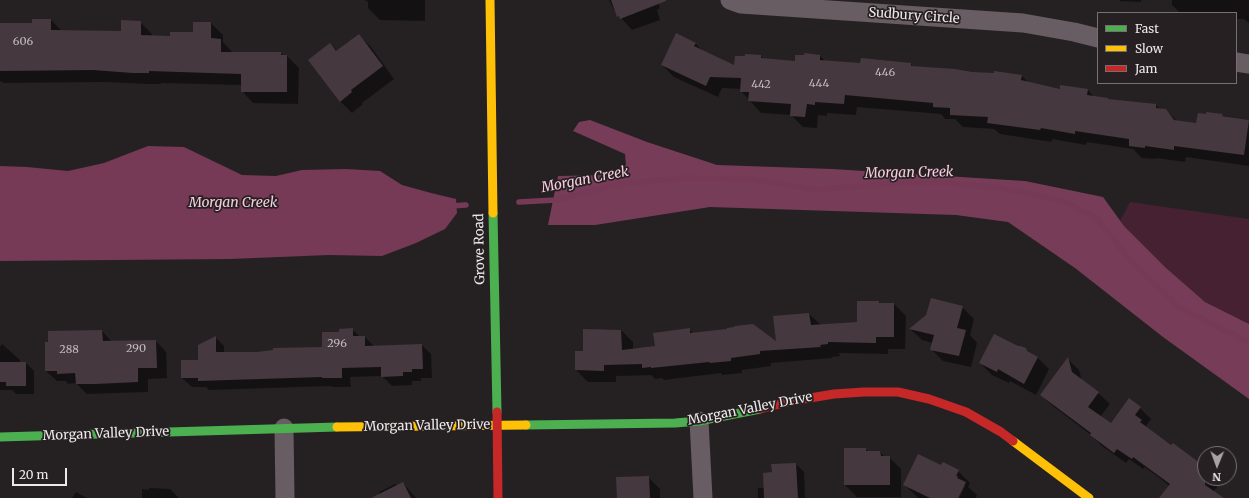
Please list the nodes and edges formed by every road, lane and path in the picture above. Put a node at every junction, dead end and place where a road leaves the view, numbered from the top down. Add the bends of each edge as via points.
1 (490, 0) edge
2 (730, 0) edge
3 (1097, 38) edge
4 (1237, 62) edge
5 (1249, 64) edge
6 (699, 420) junction
7 (497, 424) junction
8 (284, 428) junction
9 (0, 437) edge
10 (285, 498) edge
11 (498, 498) edge
12 (703, 498) edge
13 (1089, 498) edge

1 - 7 street, Grove Road
2 - 3 street, Sudbury Circle via 741,4 1023,23
4 - 5 street
6 - 7 street, Morgan Valley Drive via 656,423
6 - 12 street
6 - 13 street, Morgan Valley Drive via 834,394 898,392 929,399 966,412 1001,432
7 - 8 street, Morgan Valley Drive
7 - 11 street, Grove Road
8 - 9 street, Morgan Valley Drive
8 - 10 street

